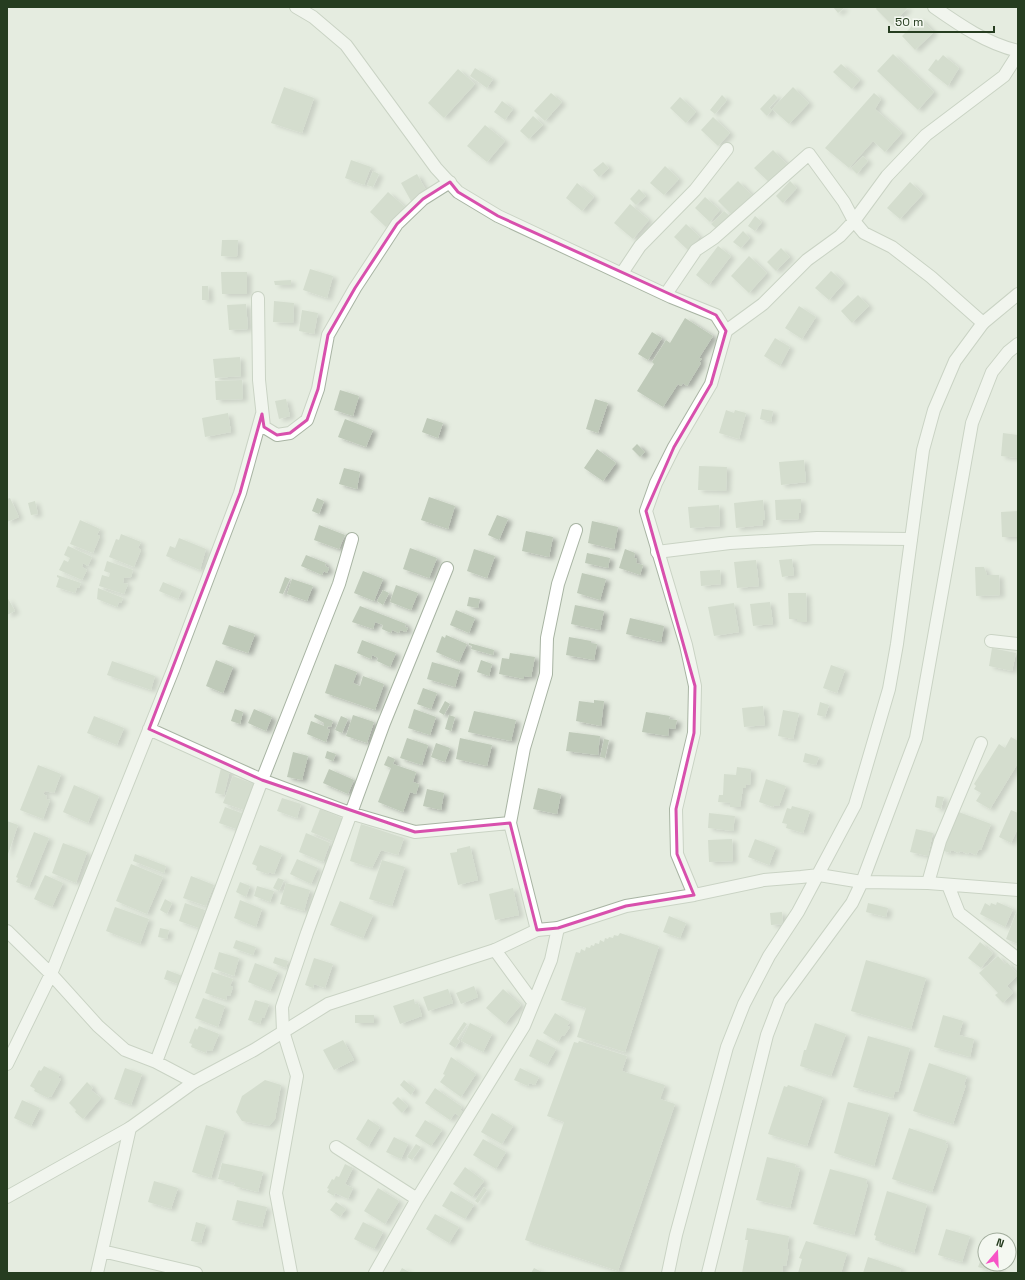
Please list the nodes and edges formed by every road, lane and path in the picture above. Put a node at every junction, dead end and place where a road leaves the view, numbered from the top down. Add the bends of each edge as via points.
1 (296, 7) edge
2 (934, 7) edge
3 (1018, 52) edge
4 (727, 149) dead end
5 (450, 182) junction
6 (854, 222) junction
7 (622, 273) junction
8 (666, 294) junction
9 (1018, 294) edge
10 (258, 298) dead end
11 (983, 324) junction
12 (726, 331) junction
13 (1018, 344) edge
14 (262, 414) junction
15 (576, 530) dead end
16 (352, 539) dead end
17 (910, 539) junction
18 (657, 552) junction
19 (447, 568) dead end
20 (991, 641) dead end
21 (1018, 644) edge
22 (149, 729) junction
23 (981, 743) dead end
24 (262, 780) junction
25 (350, 813) junction
26 (510, 823) junction
27 (819, 875) junction
28 (858, 881) junction
29 (928, 883) junction
30 (948, 885) junction
31 (1018, 890) edge
32 (694, 895) junction
33 (558, 928) junction
34 (537, 930) junction
35 (7, 931) edge
36 (495, 950) junction
37 (1018, 959) edge
38 (51, 974) junction
39 (533, 1002) junction
40 (283, 1031) junction
41 (156, 1062) junction
42 (7, 1064) edge
43 (194, 1082) junction
44 (130, 1128) junction
45 (336, 1147) dead end
46 (9, 1193) edge
47 (417, 1199) junction
48 (102, 1251) junction
49 (97, 1273) edge
50 (196, 1273) edge
51 (291, 1273) edge
52 (375, 1273) edge
53 (668, 1273) edge
54 (708, 1273) edge

1 - 5 street via 313,17 346,45 436,168
2 - 3 street via 958,25 996,46
3 - 6 street via 1004,76 926,135 892,171
4 - 7 street via 695,190 640,246
5 - 7 street via 458,192 498,216
5 - 14 street via 423,199 397,224 355,288 328,335 318,389 307,420 290,433 277,435 264,427
6 - 8 street via 844,202 809,154 714,238 696,250
6 - 11 street via 864,233 892,247 931,277
6 - 12 street via 840,236 807,260 763,304
7 - 8 street
8 - 12 street via 716,316
9 - 11 street
10 - 14 street
11 - 17 street via 955,361 934,410 923,450
12 - 18 street via 712,384 674,447 646,511
13 - 28 street via 992,372 972,423 916,738
14 - 22 street via 240,492
15 - 26 street via 558,584 547,638 546,674 524,748
16 - 24 street via 339,584
17 - 18 street via 730,543
17 - 27 street via 889,689 855,805
18 - 32 street via 686,646 695,686 694,733 676,809 677,854
19 - 25 street
20 - 21 street
22 - 24 street
22 - 38 street
23 - 29 street via 940,841
24 - 25 street
24 - 41 street
25 - 26 street via 416,832
25 - 40 street via 282,1007
26 - 34 street
27 - 28 street
27 - 32 street via 764,880
27 - 53 street via 769,956 744,1004 727,1047
28 - 29 street
28 - 54 street via 852,903 780,1001 767,1035
29 - 30 street
30 - 31 street
30 - 37 street via 959,913
32 - 33 street via 626,906
33 - 34 street
33 - 39 street via 551,960
34 - 36 street
35 - 38 street
36 - 39 street
36 - 40 street via 328,1004
38 - 41 street via 98,1026 125,1050
38 - 42 street
39 - 47 street via 524,1026
40 - 43 street via 254,1050
40 - 51 street via 297,1076 276,1193
41 - 43 street
43 - 44 street
44 - 46 street
44 - 48 street
45 - 47 street
47 - 52 street
48 - 49 street
48 - 50 street

